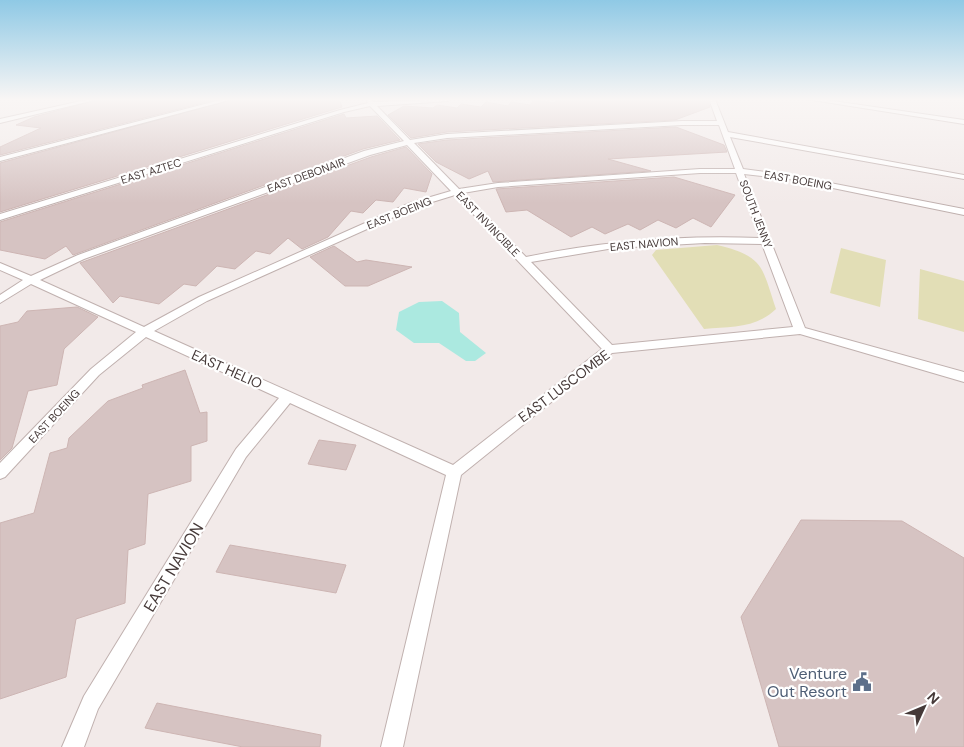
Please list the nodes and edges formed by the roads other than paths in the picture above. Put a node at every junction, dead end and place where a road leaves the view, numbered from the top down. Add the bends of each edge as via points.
1 (96, 134) edge
2 (245, 134) edge
3 (268, 134) edge
4 (402, 134) edge
5 (494, 134) edge
6 (726, 134) joint
7 (409, 142) junction
8 (0, 159) edge
9 (740, 171) junction
10 (964, 177) edge
11 (457, 192) junction
12 (0, 208) edge
13 (964, 212) edge
14 (0, 217) edge
15 (766, 241) junction
16 (523, 261) junction
17 (0, 266) edge
18 (30, 280) junction
19 (0, 300) edge
20 (800, 330) junction
21 (144, 332) junction
22 (609, 349) junction
23 (964, 377) edge
24 (287, 397) junction
25 (454, 472) junction
26 (0, 473) edge
27 (73, 747) edge
28 (392, 747) edge

1 - 8 lane
2 - 12 lane, EAST AZTEC
3 - 14 lane, EAST AZTEC
4 - 7 lane, EAST INVINCIBLE
5 - 7 lane, EAST DEBONAIR
6 - 9 lane, SOUTH JENNY
6 - 10 lane
7 - 11 lane, EAST INVINCIBLE
7 - 18 lane, EAST DEBONAIR via 367,153 284,183 81,257
9 - 11 lane, EAST BOEING via 498,184
9 - 13 lane, EAST BOEING via 789,177
9 - 15 lane, SOUTH JENNY
11 - 16 lane, EAST INVINCIBLE
11 - 21 lane, EAST BOEING via 413,205 203,299
15 - 16 lane, EAST NAVION via 712,238 568,250
15 - 20 lane, SOUTH JENNY
16 - 22 lane, EAST INVINCIBLE
17 - 18 lane, EAST HELIO
18 - 19 lane, EAST DEBONAIR
18 - 21 lane, EAST HELIO
20 - 22 lane, EAST LUSCOMBE
20 - 23 lane, EAST LUSCOMBE
21 - 24 lane, EAST HELIO
21 - 26 lane, EAST BOEING via 95,372
22 - 25 lane, EAST LUSCOMBE
24 - 25 lane, EAST HELIO
24 - 27 lane, EAST NAVION via 241,453 92,703
25 - 28 lane

